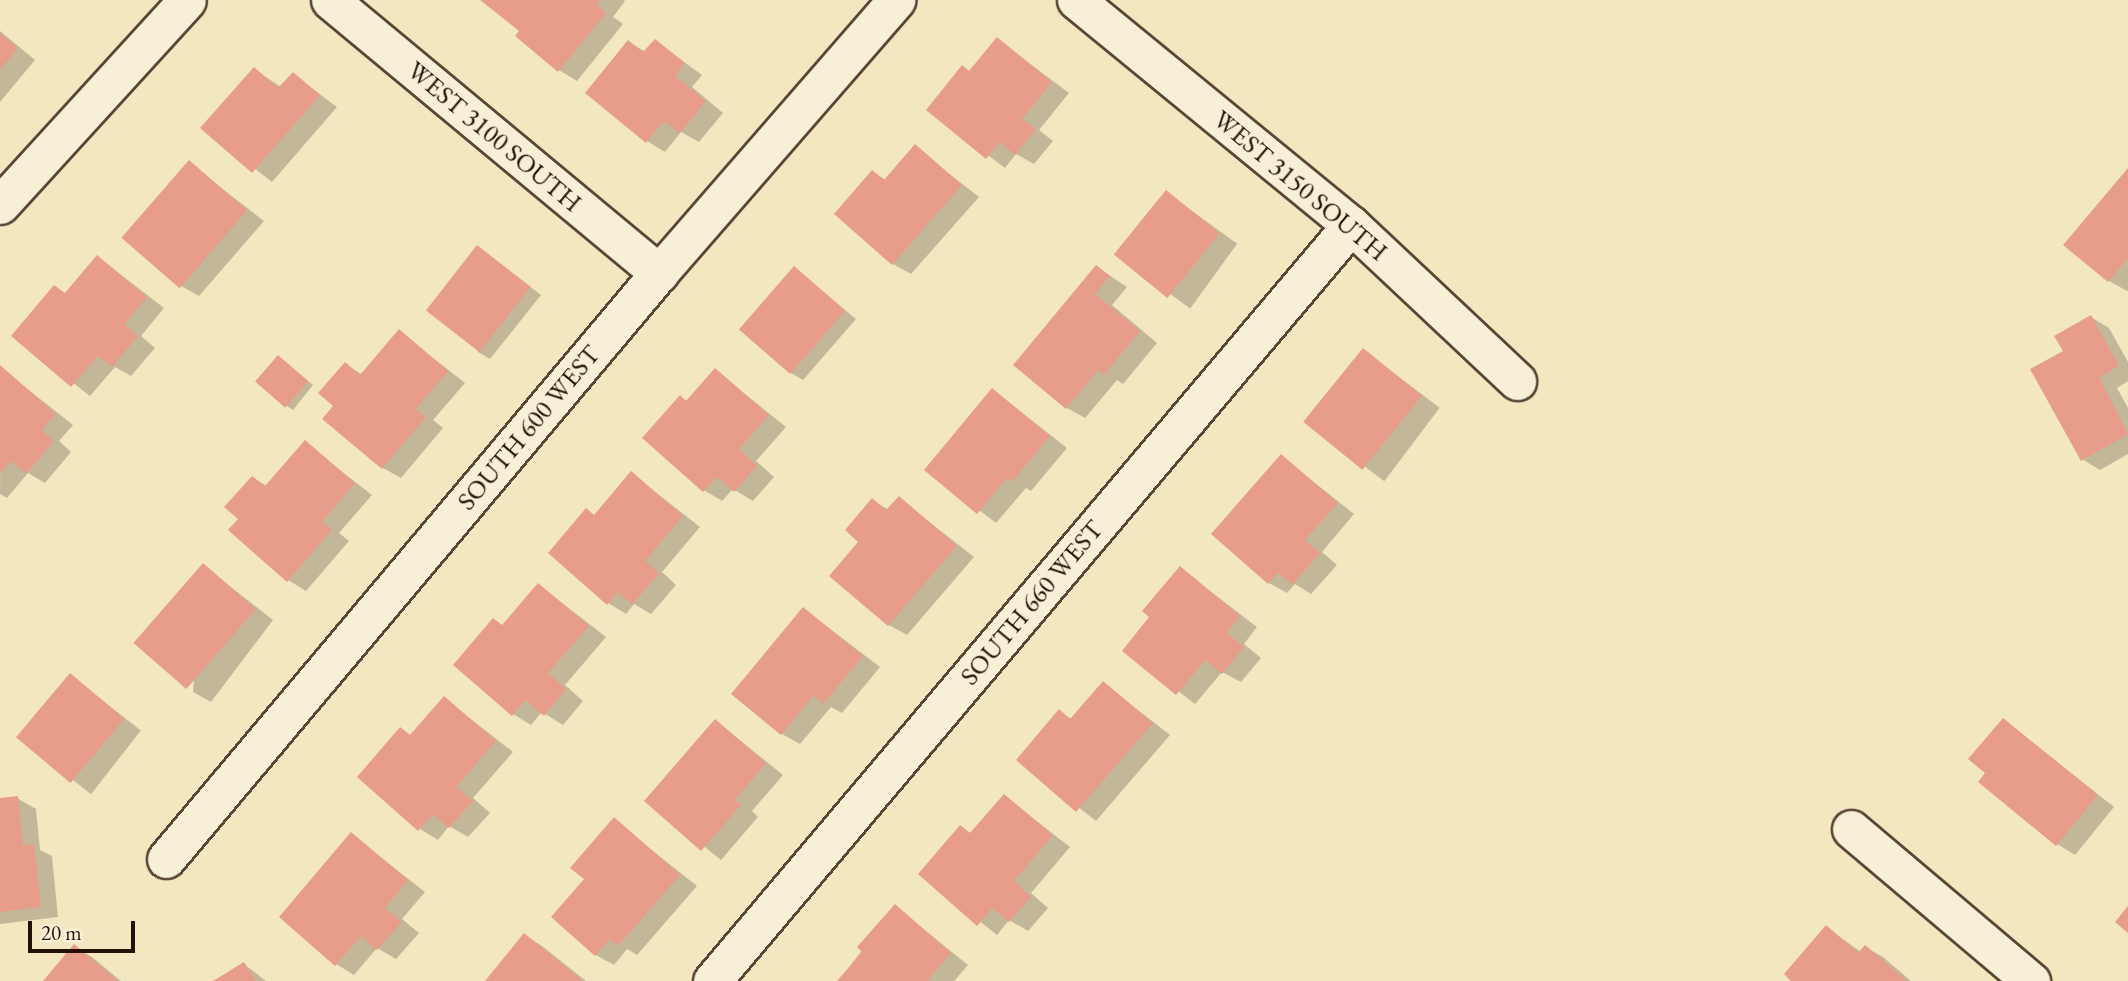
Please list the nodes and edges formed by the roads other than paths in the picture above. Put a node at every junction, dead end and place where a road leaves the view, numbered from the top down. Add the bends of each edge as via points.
1 (187, 0) edge
2 (330, 0) edge
3 (896, 0) edge
4 (1076, 0) edge
5 (0, 205) edge
6 (1352, 225) junction
7 (659, 273) junction
8 (1517, 381) dead end
9 (1851, 828) dead end
10 (166, 859) dead end
11 (712, 981) edge
12 (2031, 981) edge

1 - 5 street
2 - 7 street, WEST 3100 SOUTH
3 - 7 street, SOUTH 600 WEST
4 - 6 street, WEST 3150 SOUTH
6 - 8 street, WEST 3150 SOUTH
6 - 11 street, SOUTH 660 WEST
7 - 10 street, SOUTH 600 WEST
9 - 12 street

